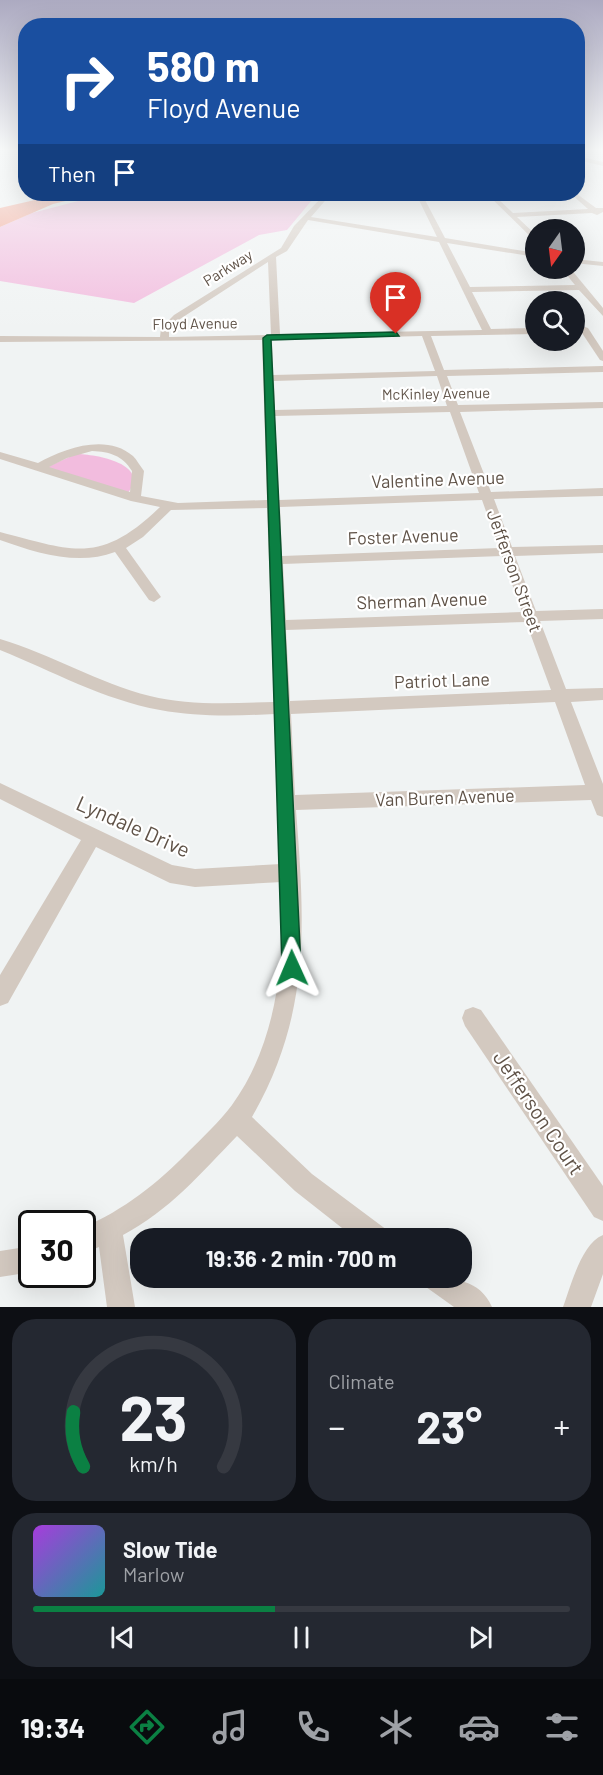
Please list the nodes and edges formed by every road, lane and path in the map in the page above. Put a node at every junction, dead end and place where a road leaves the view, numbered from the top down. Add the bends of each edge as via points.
1 (314, 210) edge
2 (427, 210) edge
3 (506, 210) edge
4 (603, 210) edge
5 (594, 211) junction
6 (511, 215) junction
7 (307, 218) junction
8 (603, 218) edge
9 (525, 229) edge
10 (442, 240) junction
11 (525, 253) edge
12 (272, 256) junction
13 (585, 262) edge
14 (603, 264) edge
15 (575, 279) edge
16 (583, 287) junction
17 (467, 290) junction
18 (603, 314) edge
19 (525, 331) edge
20 (585, 331) edge
21 (488, 332) junction
22 (426, 334) junction
23 (271, 337) junction
24 (0, 339) edge
25 (164, 340) junction
26 (603, 358) edge
27 (603, 369) edge
28 (441, 373) junction
29 (268, 378) junction
30 (603, 405) edge
31 (454, 409) junction
32 (270, 413) junction
33 (0, 455) edge
34 (39, 468) junction
35 (603, 492) edge
36 (487, 496) junction
37 (135, 498) junction
38 (274, 504) junction
39 (169, 505) junction
40 (0, 536) edge
41 (118, 546) junction
42 (603, 549) edge
43 (507, 552) junction
44 (276, 561) junction
45 (154, 597) dead end
46 (603, 614) edge
47 (531, 617) junction
48 (279, 625) junction
49 (0, 644) edge
50 (603, 694) edge
51 (560, 696) junction
52 (282, 706) junction
53 (0, 791) edge
54 (600, 792) edge
55 (286, 803) junction
56 (603, 809) edge
57 (93, 836) junction
58 (290, 873) junction
59 (0, 995) edge
60 (473, 1018) dead end
61 (236, 1118) junction
62 (603, 1208) edge
63 (362, 1228) edge
64 (108, 1231) junction
65 (96, 1236) edge
66 (603, 1248) edge
67 (18, 1261) edge
68 (0, 1264) edge
69 (449, 1288) edge
70 (121, 1307) edge
71 (477, 1307) edge
72 (577, 1307) edge

1 - 7 street, Parkway
2 - 10 street
3 - 6 street
4 - 5 street
5 - 6 street
5 - 8 street
6 - 9 street
7 - 10 street
7 - 12 street, Parkway via 289,243
10 - 11 street
10 - 17 street
12 - 23 street
12 - 25 street, Parkway via 177,317 165,328
13 - 14 street
15 - 16 street
16 - 17 street
16 - 18 street
17 - 21 street
19 - 21 street, Floyd Avenue
20 - 26 street
21 - 22 street, Floyd Avenue
22 - 23 street, Floyd Avenue
22 - 28 street, Jefferson Street
23 - 25 street, Floyd Avenue
23 - 29 street
24 - 25 street, Floyd Avenue
27 - 28 street
28 - 29 street
28 - 31 street, Jefferson Street
29 - 32 street
30 - 31 street, McKinley Avenue
31 - 32 street, McKinley Avenue
31 - 36 street, Jefferson Street
32 - 38 street
33 - 34 street, Valentine Avenue
34 - 37 street, Valentine Avenue
34 - 37 street via 77,449 90,447 120,453 138,471
35 - 36 street, Valentine Avenue
36 - 38 street, Valentine Avenue
36 - 43 street, Jefferson Street
37 - 39 street, Valentine Avenue
38 - 39 street, Valentine Avenue
38 - 44 street
39 - 41 street via 138,535
40 - 41 street via 61,554
41 - 45 street
42 - 43 street, Foster Avenue
43 - 44 street, Foster Avenue
43 - 47 street, Jefferson Street
44 - 48 street
46 - 47 street, Sherman Avenue
47 - 48 street, Sherman Avenue
47 - 51 street, Jefferson Street
48 - 52 street
49 - 52 street, Patriot Lane via 93,683 152,702 228,710
50 - 51 street, Patriot Lane
51 - 52 street, Patriot Lane
51 - 54 street, Jefferson Street
52 - 55 street
53 - 57 street, Lyndale Drive
54 - 55 street, Van Buren Avenue
54 - 56 street, Jefferson Street
55 - 58 street
57 - 58 street, Lyndale Drive via 170,874 195,878
57 - 59 street
58 - 61 street via 292,968 284,1011 268,1061
60 - 62 street, Jefferson Court
61 - 63 street via 274,1159
61 - 64 street via 184,1176 143,1212
64 - 65 street
64 - 70 street
66 - 72 street
67 - 68 street
69 - 71 street

